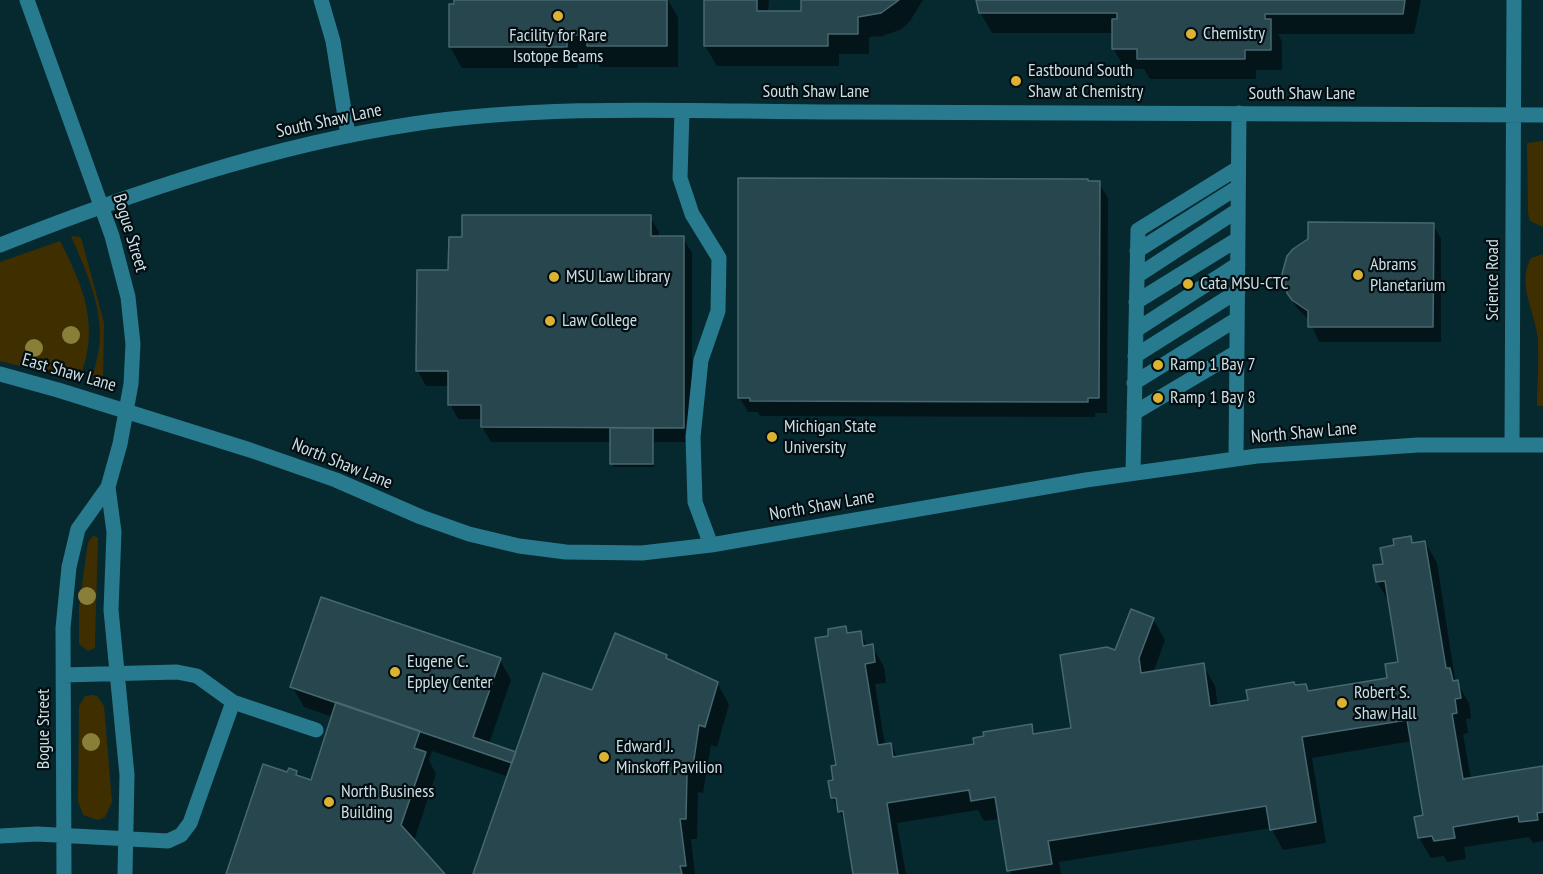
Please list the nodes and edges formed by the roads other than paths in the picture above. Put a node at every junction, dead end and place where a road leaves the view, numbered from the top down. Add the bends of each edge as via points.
1 (27, 0) edge
2 (321, 0) edge
3 (1514, 0) edge
4 (682, 111) junction
5 (1239, 113) junction
6 (1513, 114) junction
7 (1543, 115) edge
8 (348, 135) junction
9 (1239, 168) junction
10 (1239, 187) junction
11 (101, 205) junction
12 (1238, 210) junction
13 (1238, 239) junction
14 (0, 245) edge
15 (1137, 251) junction
16 (1238, 264) junction
17 (1137, 276) junction
18 (1238, 291) junction
19 (1136, 302) junction
20 (1237, 319) junction
21 (1136, 330) junction
22 (1237, 352) junction
23 (1135, 356) junction
24 (0, 374) edge
25 (1134, 383) junction
26 (127, 411) junction
27 (1134, 413) junction
28 (1512, 445) junction
29 (1543, 445) edge
30 (1236, 459) junction
31 (1133, 473) junction
32 (108, 487) junction
33 (711, 545) junction
34 (118, 674) junction
35 (63, 675) junction
36 (233, 702) junction
37 (316, 730) dead end
38 (0, 836) edge
39 (64, 836) junction
40 (127, 838) junction
41 (64, 874) edge
42 (125, 874) edge

1 - 11 street, Bogue Street
2 - 8 street via 333,40
3 - 6 street, Science Road
4 - 5 street, South Shaw Lane
4 - 8 street, South Shaw Lane via 492,115
4 - 33 street via 680,178 692,214 719,258 718,311 700,360 693,437 695,502
5 - 6 street, South Shaw Lane
5 - 9 street
6 - 7 street, South Shaw Lane
6 - 28 street, Science Road
8 - 11 street, South Shaw Lane via 261,155
9 - 10 street
9 - 15 street via 1138,230
10 - 12 street
10 - 15 street
11 - 14 street
11 - 26 street, Bogue Street via 121,266 132,320
12 - 13 street
12 - 17 street
13 - 16 street
13 - 19 street
15 - 17 street
16 - 18 street
16 - 21 street
17 - 19 street
18 - 20 street
18 - 23 street
19 - 21 street
20 - 22 street
20 - 25 street
21 - 23 street
22 - 27 street
22 - 30 street
23 - 25 street
24 - 26 street, East Shaw Lane
25 - 27 street
26 - 32 street, Bogue Street
26 - 33 street, North Shaw Lane via 316,473 469,534 519,546 566,552 642,553
27 - 31 street
28 - 29 street, North Shaw Lane
28 - 30 street, North Shaw Lane via 1357,447
30 - 31 street, North Shaw Lane
31 - 33 street, North Shaw Lane
32 - 34 street, Bogue Street via 114,532 111,610
32 - 35 street, Bogue Street via 78,529 73,546 65,598
34 - 35 street
34 - 36 street via 177,672 198,676
34 - 40 street, Bogue Street
35 - 39 street, Bogue Street
36 - 37 street
36 - 40 street via 190,823 181,835 168,841
38 - 39 street
39 - 40 street
39 - 41 street, Bogue Street
40 - 42 street, Bogue Street

